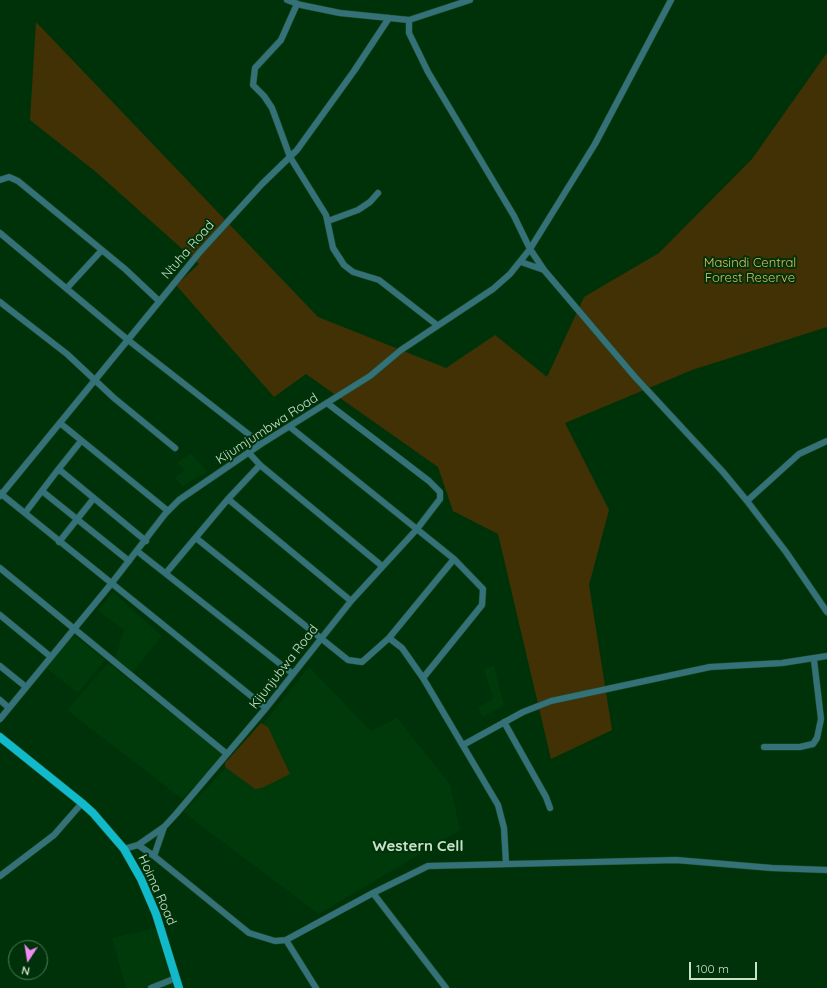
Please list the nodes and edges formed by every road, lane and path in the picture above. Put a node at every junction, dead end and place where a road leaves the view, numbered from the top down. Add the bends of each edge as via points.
1 (287, 0) edge
2 (470, 0) edge
3 (671, 0) edge
4 (299, 3) edge
5 (389, 18) junction
6 (409, 20) junction
7 (290, 158) junction
8 (0, 180) edge
9 (378, 193) dead end
10 (328, 221) junction
11 (1, 236) edge
12 (530, 249) junction
13 (101, 251) junction
14 (522, 262) junction
15 (544, 270) junction
16 (67, 288) junction
17 (159, 301) junction
18 (0, 302) edge
19 (437, 325) junction
20 (128, 340) junction
21 (96, 380) junction
22 (326, 404) junction
23 (60, 424) junction
24 (290, 427) junction
25 (81, 441) junction
26 (827, 441) edge
27 (261, 444) junction
28 (175, 448) dead end
29 (249, 453) junction
30 (260, 465) junction
31 (57, 471) junction
32 (42, 491) junction
33 (1, 494) edge
34 (94, 498) junction
35 (228, 499) junction
36 (747, 501) junction
37 (168, 511) junction
38 (25, 513) junction
39 (78, 519) junction
40 (417, 529) junction
41 (196, 538) junction
42 (146, 541) junction
43 (59, 542) junction
44 (137, 551) junction
45 (454, 559) junction
46 (129, 561) junction
47 (382, 566) junction
48 (0, 568) edge
49 (166, 573) junction
50 (111, 584) junction
51 (350, 601) junction
52 (827, 612) edge
53 (0, 615) edge
54 (74, 628) junction
55 (321, 638) junction
56 (389, 638) junction
57 (51, 656) junction
58 (827, 656) edge
59 (814, 660) junction
60 (0, 666) edge
61 (293, 674) junction
62 (423, 678) junction
63 (26, 687) junction
64 (0, 700) edge
65 (9, 708) junction
66 (266, 708) junction
67 (0, 720) edge
68 (504, 722) junction
69 (0, 738) edge
70 (463, 745) junction
71 (764, 747) dead end
72 (226, 754) junction
73 (82, 803) junction
74 (550, 808) dead end
75 (164, 827) junction
76 (138, 845) junction
77 (124, 849) junction
78 (154, 856) junction
79 (506, 863) junction
80 (827, 870) edge
81 (0, 876) edge
82 (373, 893) junction
83 (286, 940) junction
84 (176, 978) junction
85 (151, 988) edge
86 (178, 988) edge
87 (316, 988) edge
88 (446, 988) edge

1 - 4 street
2 - 6 street
3 - 12 street, Kijumjumbwa Road via 612,114
4 - 5 street via 340,12
4 - 7 street via 281,40 257,65 252,81 272,108
5 - 6 street
5 - 7 street, Ntuha Road via 354,72
6 - 12 street via 409,33 428,72 514,216
7 - 10 street
7 - 17 street, Ntuha Road via 233,216
8 - 13 street via 9,177 18,181
9 - 10 street via 358,210
10 - 19 street via 333,248 348,269 379,280
11 - 16 street
12 - 14 street, Kijumjumbwa Road
12 - 15 street
13 - 16 street
13 - 17 street
14 - 15 street
14 - 19 street, Kijumjumbwa Road via 501,283
15 - 36 street via 635,377
16 - 20 street
17 - 20 street, Ntuha Road
18 - 21 street
19 - 22 street, Kijumjumbwa Road via 370,376
20 - 21 street, Ntuha Road
20 - 27 street
21 - 23 street, Ntuha Road
21 - 28 street
22 - 24 street, Kijumjumbwa Road
22 - 40 street, Kijunjubwa Road via 440,491 441,496
23 - 25 street
23 - 33 street, Ntuha Road
24 - 27 street, Kijumjumbwa Road
24 - 40 street
25 - 31 street
25 - 37 street
26 - 36 street via 799,454
27 - 29 street, Kijumjumbwa Road
29 - 30 street
29 - 37 street, Kijumjumbwa Road via 194,489
30 - 35 street
30 - 47 street
31 - 32 street
31 - 34 street via 65,473
32 - 38 street
32 - 39 street
33 - 38 street
34 - 39 street
34 - 42 street
35 - 41 street
35 - 51 street
36 - 52 street
37 - 42 street, Kijumjumbwa Road
38 - 43 street
39 - 43 street
39 - 46 street
40 - 45 street
40 - 47 street, Kijunjubwa Road
41 - 49 street
41 - 55 street
42 - 44 street, Kijumjumbwa Road
43 - 50 street
44 - 46 street, Kijumjumbwa Road
44 - 49 street
45 - 56 street
45 - 62 street via 483,589 484,598 482,605
46 - 50 street, Kijumjumbwa Road
47 - 51 street, Kijunjubwa Road
48 - 54 street
49 - 61 street
50 - 54 street, Kijumjumbwa Road
50 - 66 street
51 - 55 street, Kijunjubwa Road
53 - 57 street
54 - 57 street, Kijumjumbwa Road
54 - 72 street
55 - 56 street via 348,660 362,662
55 - 61 street, Kijunjubwa Road
56 - 62 street via 402,648
57 - 63 street, Kijumjumbwa Road
58 - 59 street
59 - 68 street via 710,667 551,701
59 - 71 street via 821,718 818,738 813,744 804,747
60 - 63 street
61 - 66 street, Kijunjubwa Road
62 - 70 street
63 - 65 street, Kijumjumbwa Road
64 - 65 street
65 - 67 street, Kijumjumbwa Road
66 - 72 street, Kijunjubwa Road
68 - 70 street
68 - 74 street
69 - 73 main road, Hoima Road
70 - 79 street via 498,805 504,828
72 - 75 street, Kijunjubwa Road
73 - 77 main road, Hoima Road via 94,813
73 - 81 street via 54,835
75 - 76 street, Kijunjubwa Road
75 - 78 street
76 - 77 street, Kijunjubwa Road
76 - 78 street
77 - 84 main road, Hoima Road via 141,879 156,914
78 - 83 street via 249,933 275,941
79 - 80 street via 676,860
79 - 82 street via 428,866
82 - 83 street
82 - 88 street
83 - 87 street
84 - 85 street
84 - 86 main road, Hoima Road

